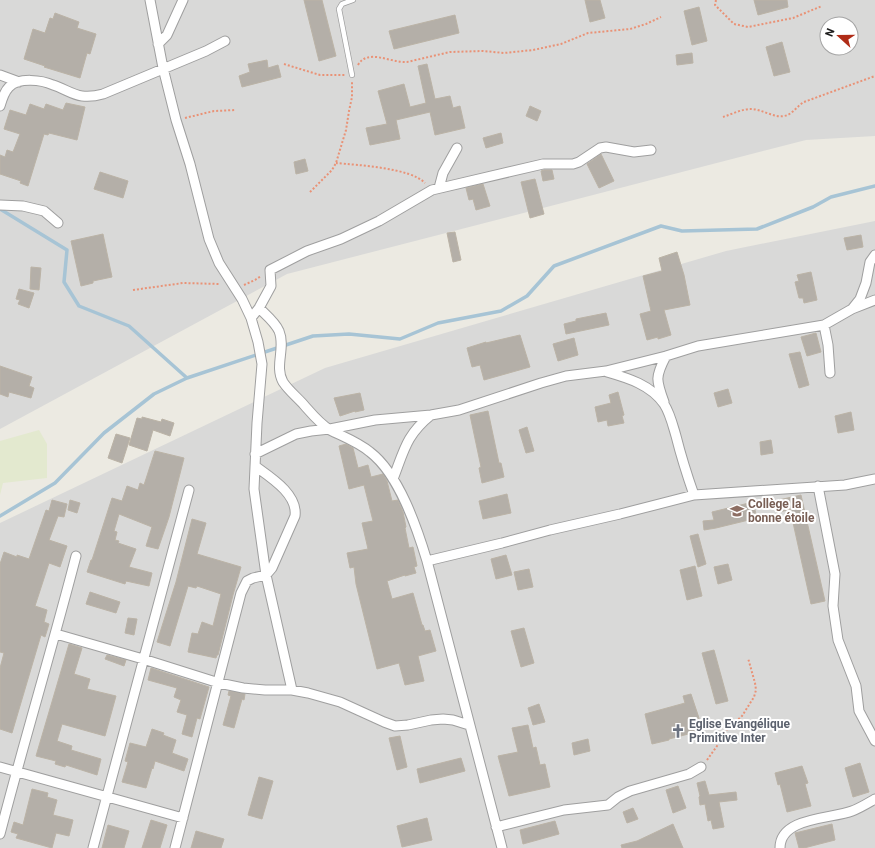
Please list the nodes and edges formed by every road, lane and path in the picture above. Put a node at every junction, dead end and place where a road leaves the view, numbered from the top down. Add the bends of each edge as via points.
1 (150, 0) edge
2 (183, 0) edge
3 (353, 0) edge
4 (716, 0) edge
5 (822, 6) dead end
6 (661, 17) dead end
7 (225, 41) dead end
8 (158, 44) junction
9 (284, 64) dead end
10 (163, 68) junction
11 (355, 69) dead end
12 (0, 75) edge
13 (352, 75) junction
14 (875, 76) edge
15 (19, 82) junction
16 (0, 106) edge
17 (236, 110) dead end
18 (723, 116) dead end
19 (176, 120) junction
20 (457, 148) dead end
21 (651, 150) dead end
22 (336, 164) junction
23 (436, 189) junction
24 (310, 192) dead end
25 (0, 205) edge
26 (58, 223) dead end
27 (875, 255) edge
28 (270, 270) junction
29 (235, 288) junction
30 (133, 290) dead end
31 (875, 300) edge
32 (259, 308) junction
33 (852, 309) junction
34 (251, 318) junction
35 (824, 326) junction
36 (666, 356) junction
37 (606, 372) junction
38 (830, 373) dead end
39 (665, 405) junction
40 (431, 415) junction
41 (330, 429) junction
42 (256, 454) junction
43 (255, 466) junction
44 (393, 479) junction
45 (875, 479) edge
46 (818, 486) junction
47 (189, 490) dead end
48 (694, 495) junction
49 (76, 556) dead end
50 (427, 561) junction
51 (266, 575) junction
52 (56, 634) junction
53 (748, 658) dead end
54 (143, 659) junction
55 (219, 683) junction
56 (292, 690) junction
57 (469, 725) junction
58 (875, 740) edge
59 (0, 767) edge
60 (701, 767) joint
61 (16, 772) junction
62 (106, 796) junction
63 (875, 799) edge
64 (183, 818) junction
65 (496, 827) junction
66 (0, 834) edge
67 (93, 848) edge
68 (175, 848) edge
69 (502, 848) edge
70 (780, 848) edge

1 - 8 street
2 - 8 street via 166,35
3 - 13 lane via 342,4 339,9
4 - 5 path via 715,5 734,24 748,27 793,18
6 - 11 path via 630,29 588,33 561,44 533,50 504,53 450,52 399,63 372,56 364,57
7 - 10 street
8 - 10 street
9 - 13 path via 320,75
10 - 15 street via 92,97 81,96 37,81
10 - 19 street
12 - 15 street
13 - 22 path via 352,97
14 - 18 path via 804,102 789,115 778,116 750,109
15 - 16 street via 10,86
17 - 19 path via 210,112
19 - 29 street via 209,239 219,263
20 - 23 street
21 - 23 street via 634,152 600,148 573,164 543,164
22 - 23 path via 410,174
22 - 24 path
23 - 28 street via 379,221 307,251
25 - 26 street via 44,210
27 - 33 street via 870,262 860,299
28 - 29 path via 255,280
28 - 32 street via 271,286
29 - 30 path via 218,284 183,283
29 - 34 street
31 - 33 street
32 - 34 street
32 - 41 street via 274,323 282,341 282,380 317,420
33 - 35 street
34 - 42 street via 262,364
35 - 36 street via 698,346
35 - 38 street
36 - 37 street
36 - 39 street via 658,371 657,382
37 - 39 street via 640,384
37 - 40 street via 566,376 459,410
39 - 48 street
40 - 41 street via 375,420
40 - 44 street via 412,433
41 - 42 street via 296,434
41 - 44 street via 371,452
42 - 43 street
43 - 51 street via 254,490
43 - 51 street via 279,484 296,509 277,558
44 - 50 street via 412,516
45 - 46 street
46 - 48 street
46 - 58 street via 834,574 833,606 838,640 856,686 859,711
47 - 54 street
48 - 50 street
49 - 52 street
50 - 57 street
51 - 55 street via 247,581 241,593
51 - 56 street
52 - 54 street
52 - 61 street
53 - 60 path via 756,690 754,697 742,716 724,732 710,758
54 - 55 street
54 - 62 street
55 - 56 street via 243,688
55 - 64 street
56 - 57 street via 340,702 395,726 443,719
57 - 65 street
59 - 61 street
60 - 65 street via 689,774 630,791 608,805 564,810
61 - 62 street
61 - 66 street
62 - 64 street
62 - 67 street
63 - 70 street via 852,811 797,824 785,832
64 - 68 street
65 - 69 street

